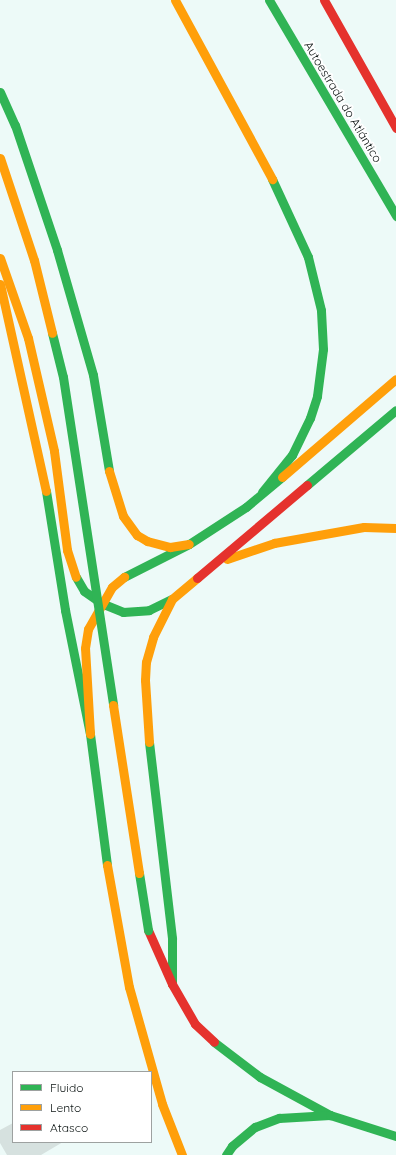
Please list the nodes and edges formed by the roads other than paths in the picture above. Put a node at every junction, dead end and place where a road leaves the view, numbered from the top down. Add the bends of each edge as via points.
1 (175, 0) edge
2 (269, 0) edge
3 (324, 0) edge
4 (0, 92) edge
5 (396, 128) edge
6 (0, 158) edge
7 (396, 216) edge
8 (0, 258) edge
9 (0, 284) edge
10 (396, 379) edge
11 (396, 410) edge
12 (262, 492) junction
13 (396, 528) edge
14 (188, 544) junction
15 (215, 564) junction
16 (172, 599) junction
17 (101, 603) junction
18 (90, 734) junction
19 (172, 984) junction
20 (330, 1115) junction
21 (396, 1136) edge
22 (182, 1155) edge
23 (226, 1155) edge

1 - 12 main road via 273,180 308,257 322,310 323,349 317,396 310,418 292,455
2 - 7 main road, Autoestrada do Atlántico
3 - 5 main road
4 - 14 main road via 15,125 57,250 91,368 110,475 123,516 137,535 147,541 170,547
6 - 19 main road, bridge via 34,260 63,378 148,930
8 - 17 main road via 28,338 54,451 70,562 84,591
9 - 18 main road via 45,482 65,610
10 - 12 main road
11 - 15 main road
12 - 14 main road via 216,528
13 - 15 main road via 364,527 274,543
14 - 17 main road via 129,573 112,587
15 - 16 main road
16 - 17 main road via 136,613 123,612
16 - 19 main road via 153,637 146,662 145,680 150,758 172,939
17 - 18 main road via 88,629 85,648
18 - 22 main road via 111,892 129,987 162,1104
19 - 20 main road via 195,1024 225,1053 260,1076
20 - 21 main road
20 - 23 main road via 279,1118 255,1127 232,1146

